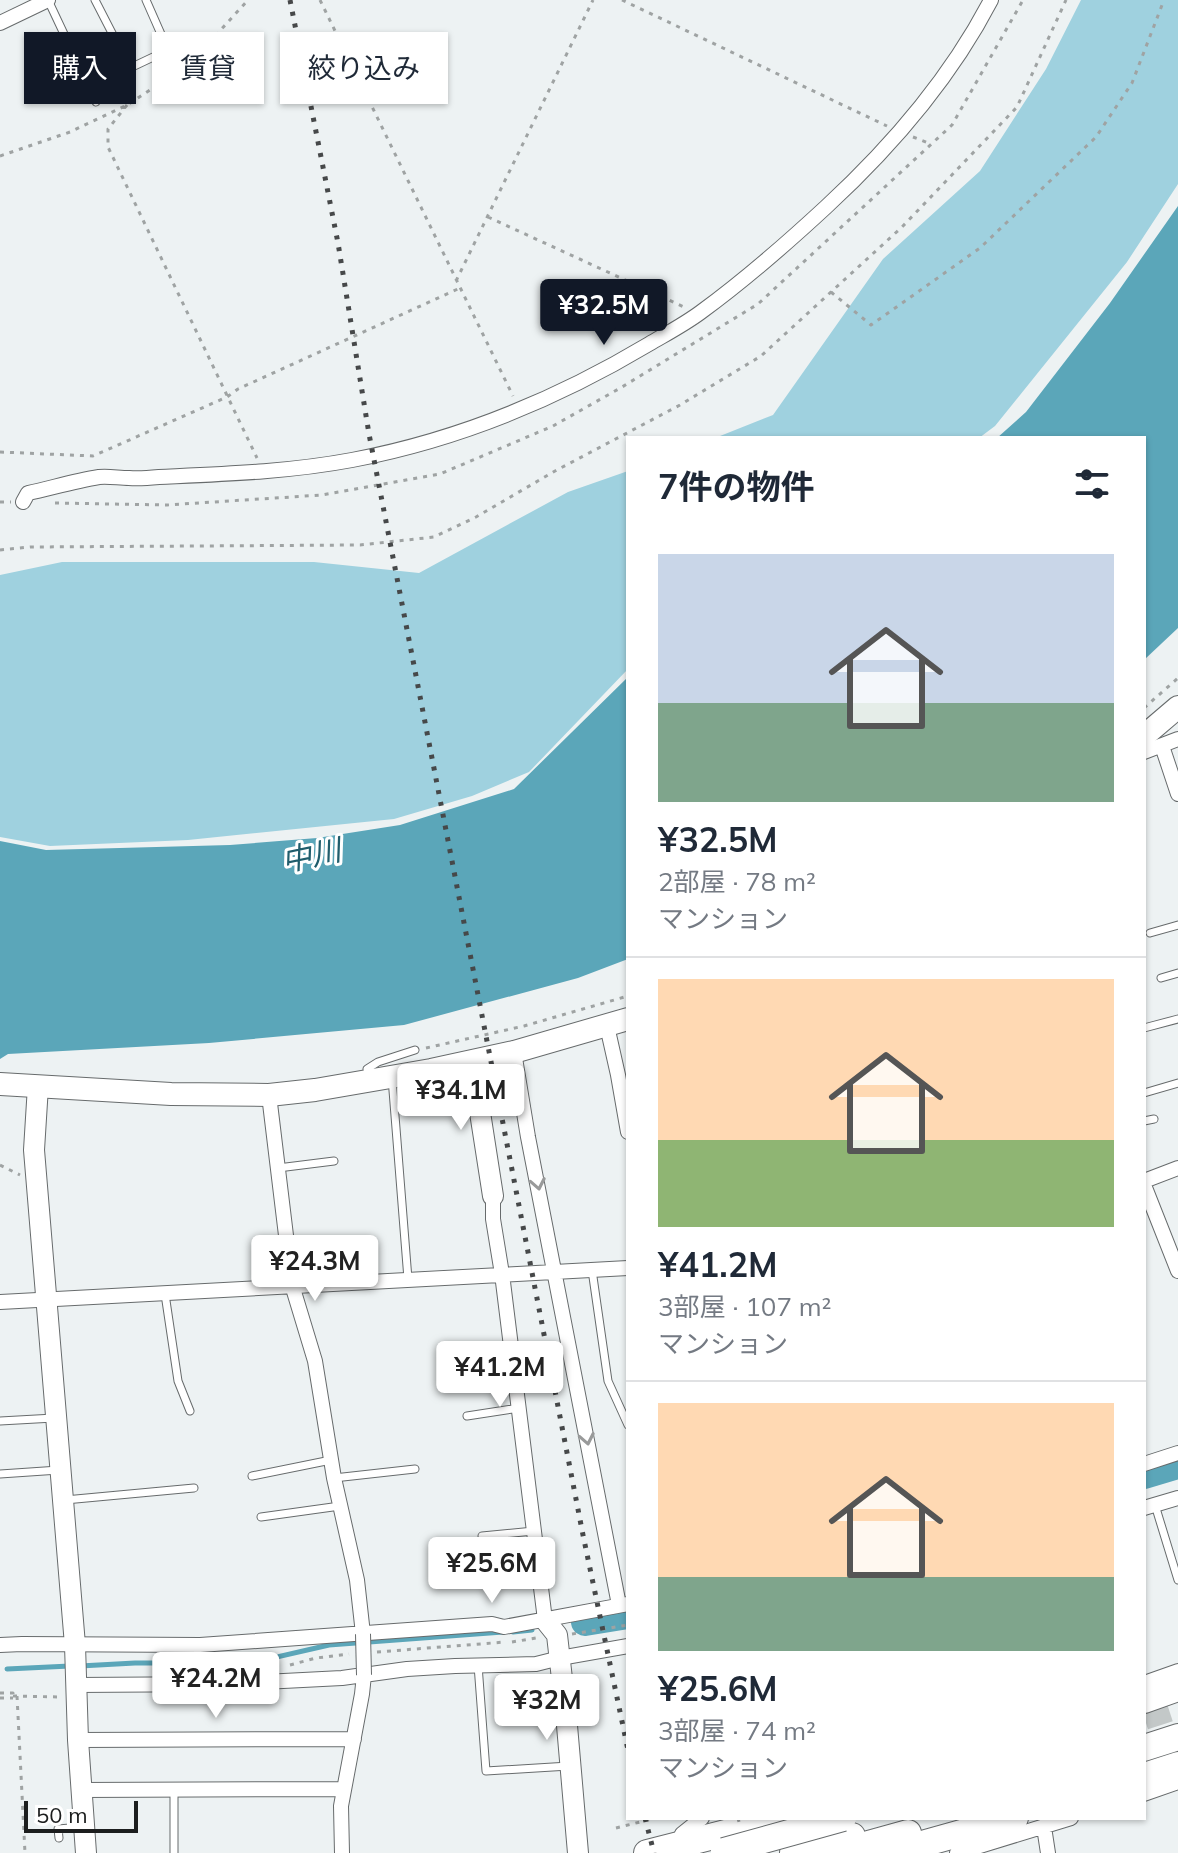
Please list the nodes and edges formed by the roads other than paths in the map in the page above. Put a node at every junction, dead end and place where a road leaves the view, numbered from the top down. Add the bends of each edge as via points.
1 (48, 0) edge
2 (95, 0) edge
3 (146, 0) edge
4 (991, 0) edge
5 (30, 4) edge
6 (0, 23) edge
7 (63, 32) edge
8 (23, 502) road end
9 (1178, 707) edge
10 (1178, 739) edge
11 (1153, 741) edge
12 (1177, 789) edge
13 (1178, 925) edge
14 (1150, 933) dead end
15 (1178, 973) edge
16 (1161, 978) dead end
17 (1178, 1019) edge
18 (618, 1023) edge
19 (1146, 1027) edge
20 (415, 1050) road end
21 (514, 1052) junction
22 (472, 1061) junction
23 (392, 1077) junction
24 (369, 1081) junction
25 (1178, 1083) edge
26 (0, 1084) edge
27 (38, 1086) junction
28 (1146, 1092) edge
29 (269, 1095) junction
30 (1154, 1119) dead end
31 (626, 1121) edge
32 (1146, 1121) edge
33 (334, 1161) dead end
34 (278, 1168) junction
35 (1178, 1168) edge
36 (1146, 1182) edge
37 (1146, 1188) edge
38 (493, 1196) joint
39 (626, 1268) edge
40 (592, 1270) junction
41 (1178, 1271) edge
42 (555, 1272) junction
43 (502, 1274) junction
44 (408, 1279) junction
45 (292, 1285) junction
46 (164, 1292) junction
47 (46, 1299) junction
48 (0, 1302) edge
49 (519, 1408) junction
50 (190, 1411) dead end
51 (467, 1416) dead end
52 (56, 1418) junction
53 (0, 1421) edge
54 (626, 1421) edge
55 (1178, 1453) edge
56 (331, 1460) junction
57 (1146, 1463) edge
58 (415, 1469) dead end
59 (61, 1470) junction
60 (0, 1474) edge
61 (252, 1476) dead end
62 (334, 1478) junction
63 (194, 1488) dead end
64 (1178, 1498) edge
65 (64, 1500) junction
66 (340, 1506) junction
67 (1149, 1506) edge
68 (261, 1517) dead end
69 (534, 1531) junction
70 (482, 1536) dead end
71 (540, 1577) junction
72 (484, 1578) dead end
73 (1178, 1580) edge
74 (624, 1604) edge
75 (544, 1628) junction
76 (363, 1634) junction
77 (0, 1645) edge
78 (626, 1646) edge
79 (75, 1647) junction
80 (560, 1658) junction
81 (478, 1665) junction
82 (1178, 1671) edge
83 (364, 1675) junction
84 (1146, 1682) edge
85 (76, 1687) junction
86 (1178, 1688) edge
87 (1146, 1699) edge
88 (1178, 1721) edge
89 (1146, 1730) edge
90 (1178, 1737) edge
91 (354, 1739) junction
92 (78, 1740) junction
93 (1146, 1747) edge
94 (571, 1765) junction
95 (1178, 1765) edge
96 (1146, 1775) edge
97 (1178, 1782) edge
98 (174, 1788) junction
99 (344, 1789) junction
100 (81, 1790) junction
101 (1146, 1793) edge
102 (700, 1820) edge
103 (774, 1820) edge
104 (836, 1820) edge
105 (910, 1820) edge
106 (954, 1820) edge
107 (1008, 1820) edge
108 (1065, 1820) edge
109 (84, 1827) junction
110 (1044, 1827) junction
111 (59, 1838) dead end
112 (678, 1845) junction
113 (86, 1853) edge
114 (174, 1853) edge
115 (342, 1853) edge
116 (578, 1853) edge
117 (647, 1853) edge
118 (714, 1853) edge
119 (793, 1853) edge
120 (836, 1853) edge
121 (890, 1853) edge
122 (957, 1853) edge
123 (1048, 1853) edge

1 - 5 street
1 - 7 lane
2 - 3 lane via 130,68 168,50
4 - 8 street via 973,35 901,132 811,221 699,314 573,386 415,447 264,473 102,476 28,493
5 - 6 street
9 - 11 main road
10 - 11 street
11 - 12 street
13 - 14 lane
15 - 16 lane
17 - 19 lane
18 - 21 main road
18 - 31 street via 618,1075
20 - 24 lane via 367,1069
21 - 22 main road
21 -> 42 street
22 - 23 main road
22 - 38 street
23 - 24 main road
23 - 44 lane
24 - 29 main road
25 - 28 lane
26 - 27 main road
27 - 29 main road
27 - 47 street via 34,1150
29 - 34 street
30 - 32 lane
33 - 34 lane
34 - 45 street
35 - 36 street
37 - 41 street
38 - 43 street
39 - 40 street
40 - 42 street
40 - 54 lane via 608,1381
42 - 43 street
42 -> 74 street
43 - 44 street
43 - 49 street
44 - 45 street
45 - 46 street
45 - 56 street via 315,1361
46 - 47 street
46 - 50 lane via 178,1381
47 - 48 street
47 - 52 street
49 - 51 lane
49 - 69 street
52 - 53 lane
52 - 59 street
55 - 57 street
56 - 61 lane
56 - 62 street
58 - 62 lane
59 - 60 lane
59 - 65 street
62 - 66 street
63 - 65 lane
64 - 67 street
65 - 79 street
66 - 68 lane
66 - 76 street
67 - 73 lane
69 - 70 lane
69 - 71 street
71 - 72 lane via 502,1584
71 - 75 street
74 - 75 street
75 - 76 street via 492,1624
75 - 80 street via 557,1635
76 - 79 street
76 - 83 street, bridge
77 - 79 street
78 - 80 street
79 - 85 street
80 - 81 street
80 - 94 street
81 - 83 street
81 - 94 lane via 486,1771
82 - 84 street
83 - 85 street
83 - 91 street
85 - 92 street
86 - 87 highway
88 - 89 highway
90 - 93 highway
91 - 92 street
91 - 99 street
92 - 100 street
94 - 116 street
95 - 96 highway
97 - 101 street
98 - 99 street
98 - 100 street
98 - 114 lane
99 - 115 street
100 - 109 street
102 - 112 street via 682,1834
103 - 112 highway
104 - 118 highway, bridge
105 - 119 highway
106 - 120 highway
107 - 121 highway
108 - 110 street
109 - 111 lane via 58,1829
109 - 113 street
110 - 122 street
110 - 123 street
112 - 117 highway

